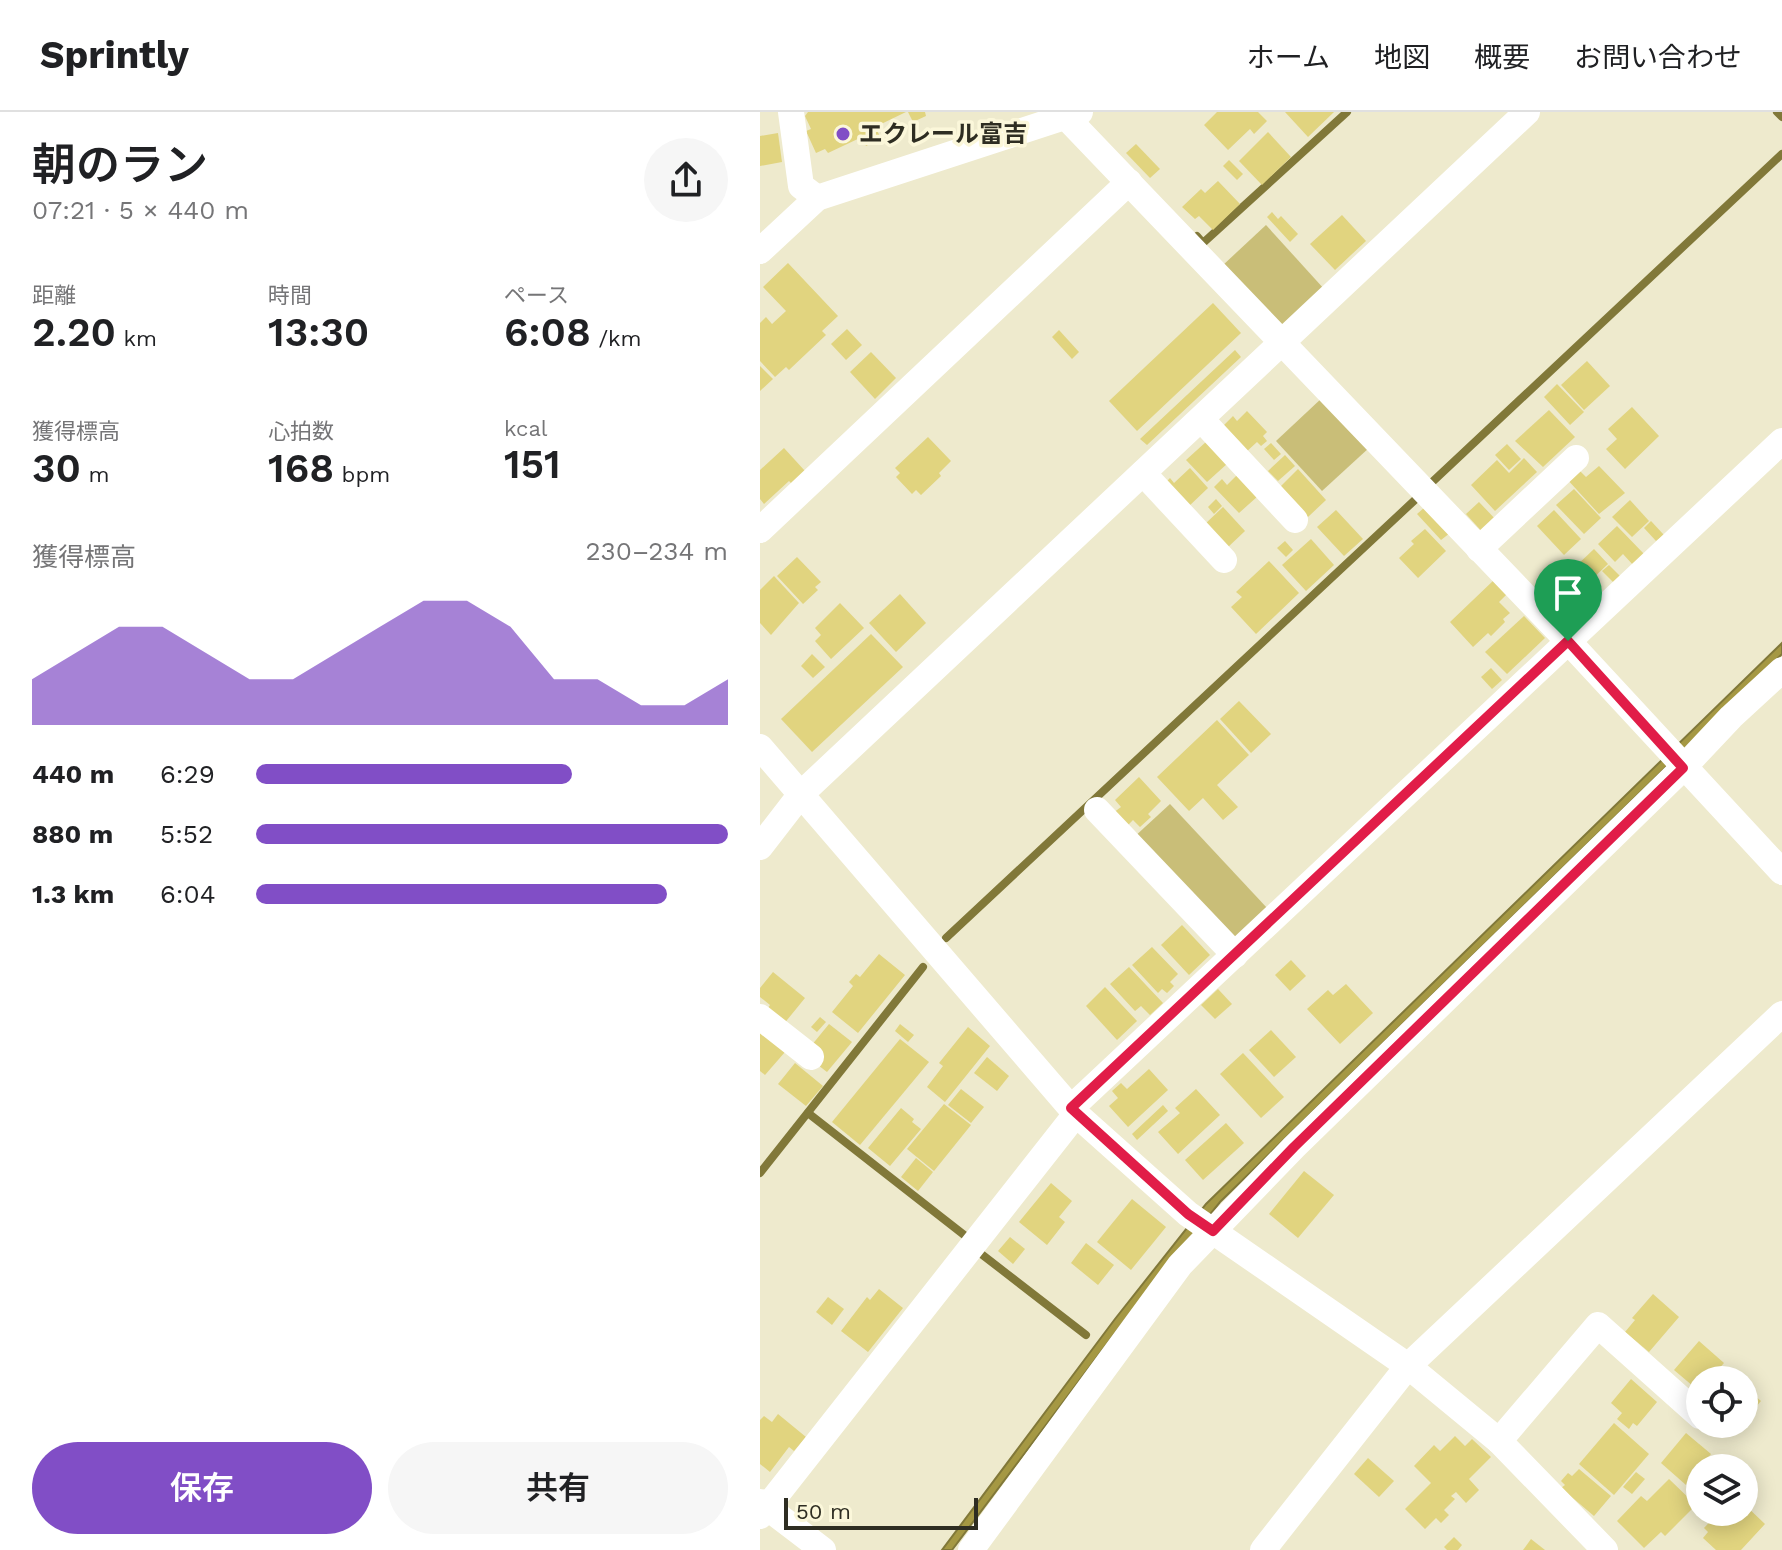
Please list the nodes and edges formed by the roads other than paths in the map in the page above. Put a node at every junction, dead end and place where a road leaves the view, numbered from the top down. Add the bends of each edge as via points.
1 (791, 112) edge
2 (1527, 112) edge
3 (1073, 114) edge
4 (1129, 182) junction
5 (817, 198) junction
6 (760, 251) edge
7 (1282, 343) junction
8 (1201, 419) junction
9 (1782, 441) edge
10 (1576, 458) dead end
11 (1143, 473) junction
12 (1295, 520) dead end
13 (760, 530) edge
14 (1479, 549) junction
15 (1224, 560) dead end
16 (1568, 641) junction
17 (1782, 670) edge
18 (760, 747) edge
19 (1676, 760) junction
20 (801, 794) junction
21 (1097, 810) dead end
22 (760, 847) edge
23 (1782, 872) edge
24 (1235, 955) junction
25 (1782, 1014) edge
26 (760, 1017) edge
27 (811, 1057) dead end
28 (1074, 1111) junction
29 (1205, 1225) junction
30 (1408, 1366) junction
31 (1686, 1404) edge
32 (1499, 1441) junction
33 (762, 1508) edge
34 (823, 1550) edge
35 (971, 1550) edge
36 (1263, 1550) edge
37 (1605, 1550) edge

1 - 5 street via 801,186
2 - 7 street
3 - 4 street
3 - 5 street
4 - 7 street
4 - 13 street
5 - 6 street
7 - 8 street
7 - 14 street
8 - 11 street
8 - 12 street
9 - 16 street
10 - 14 street
11 - 15 street
11 - 20 street
14 - 16 street
16 - 19 street
16 - 24 street
17 - 19 street
18 - 20 street
19 - 23 street
19 - 29 street via 1294,1147
20 - 22 street
20 - 28 street
21 - 24 street
24 - 28 street
25 - 30 street
26 - 27 street
28 - 29 street
28 - 33 street
29 - 30 street
29 - 35 street
30 - 32 street
30 - 36 street
31 - 32 street via 1598,1325
32 - 37 street
33 - 34 street

